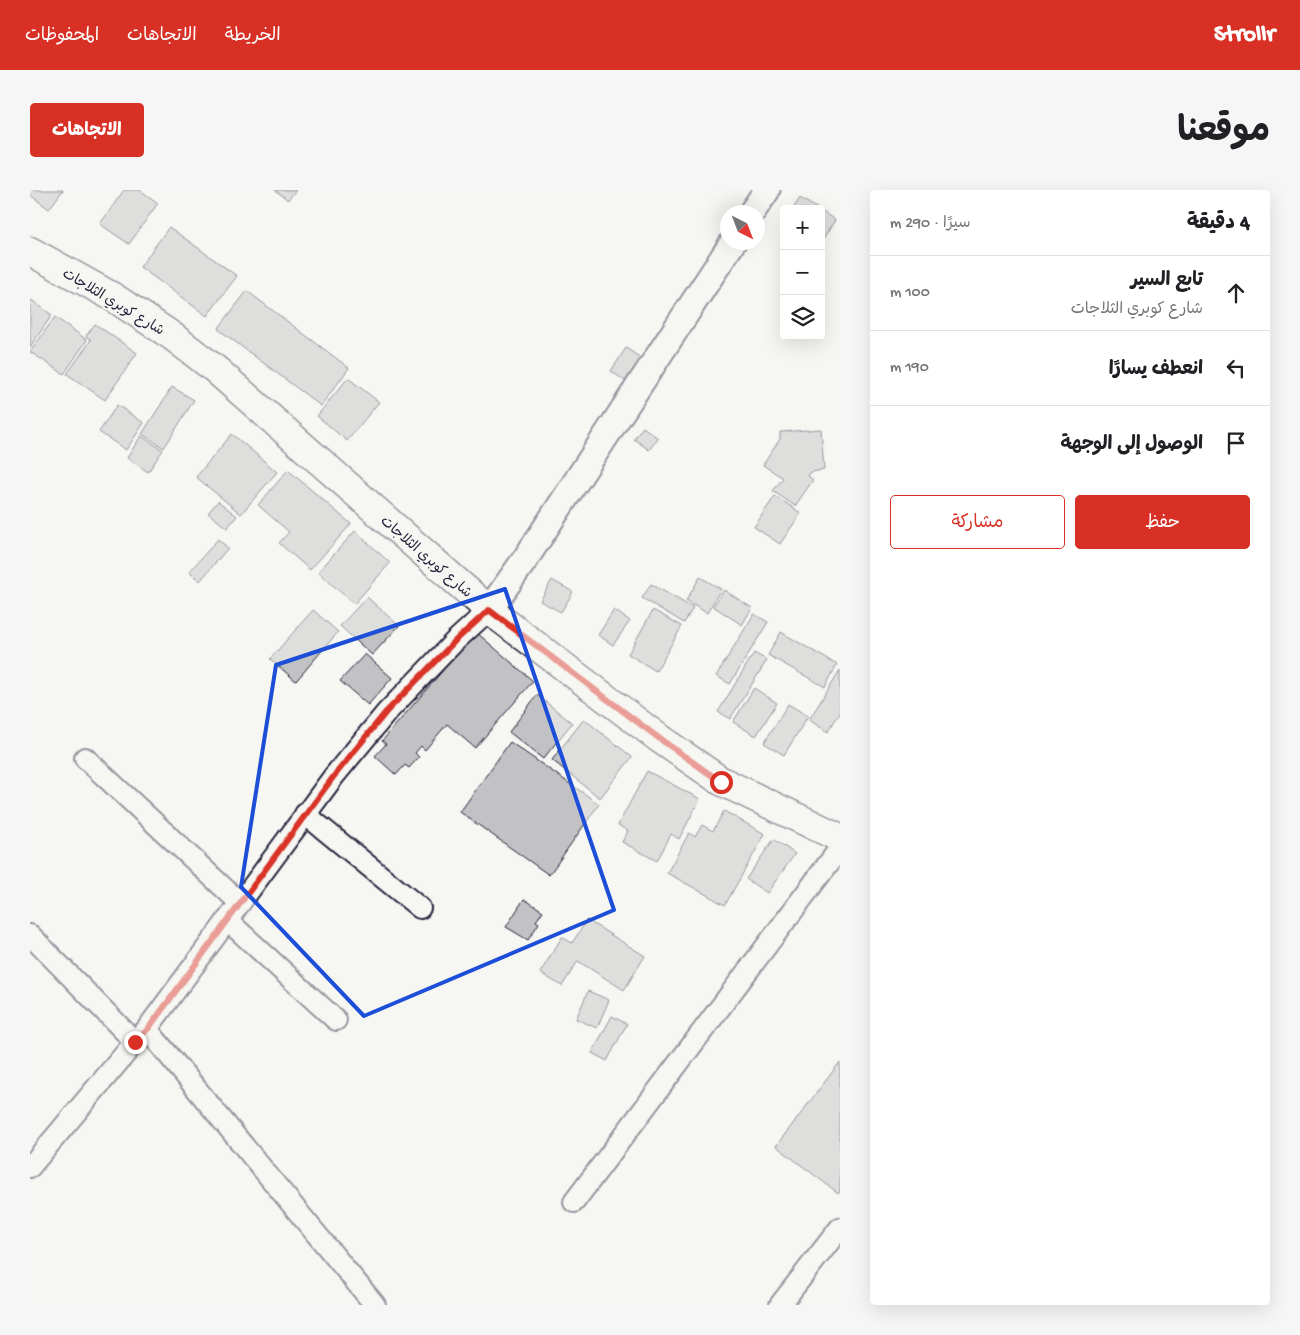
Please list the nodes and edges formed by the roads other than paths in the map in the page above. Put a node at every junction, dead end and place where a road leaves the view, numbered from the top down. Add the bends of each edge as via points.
1 (767, 190) edge
2 (757, 205) edge
3 (727, 250) edge
4 (30, 251) edge
5 (489, 610) junction
6 (85, 758) dead end
7 (305, 814) junction
8 (840, 838) edge
9 (840, 848) edge
10 (240, 903) junction
11 (420, 908) dead end
12 (227, 920) junction
13 (30, 935) edge
14 (336, 1020) dead end
15 (141, 1036) junction
16 (30, 1167) edge
17 (574, 1202) dead end
18 (840, 1228) edge
19 (375, 1305) edge
20 (780, 1305) edge

1 - 2 street
3 - 5 street
4 - 5 main road, شارع كوبري الثلاجات via 113,298 172,336 215,369
5 - 7 street via 386,712
5 - 8 main road, شارع كوبري الثلاجات via 721,782
6 - 10 street
7 - 10 street
7 - 11 street
9 - 17 street
10 - 12 street
12 - 14 street
12 - 15 street
13 - 15 street
15 - 16 street
15 - 19 street
18 - 20 street

